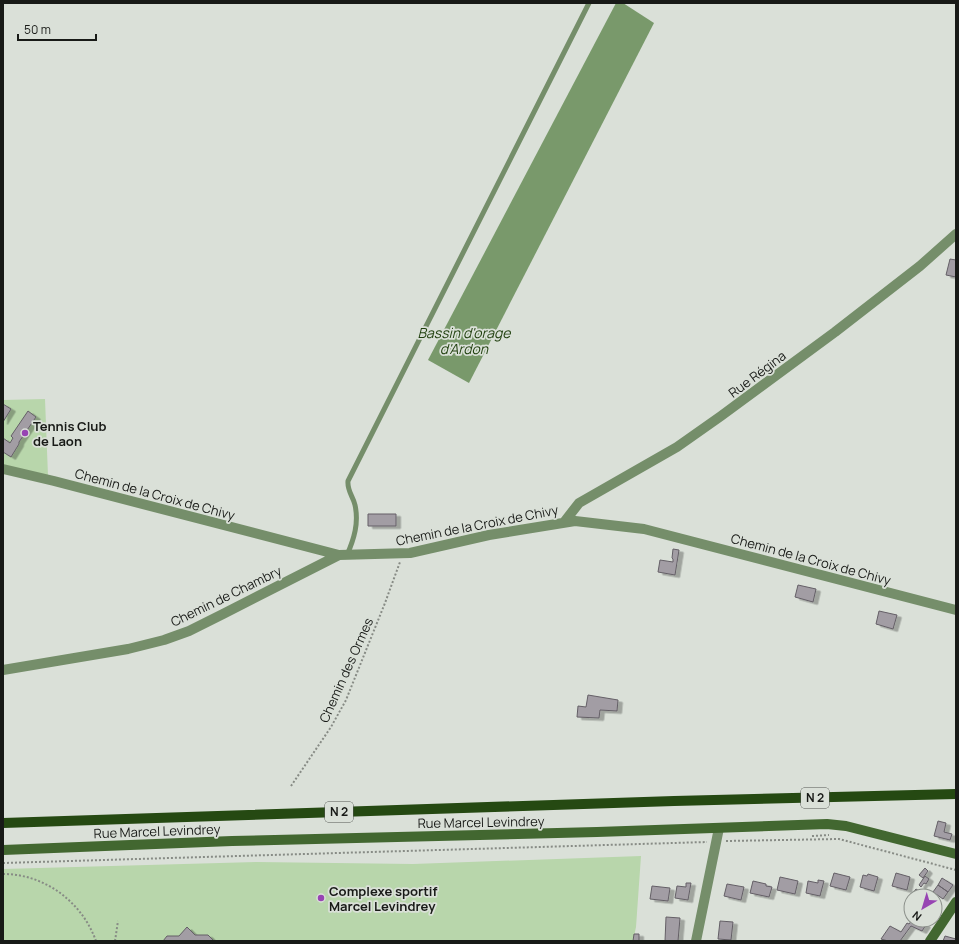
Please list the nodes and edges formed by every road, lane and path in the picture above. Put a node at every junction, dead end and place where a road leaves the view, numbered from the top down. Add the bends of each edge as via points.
1 (589, 3) edge
2 (956, 234) edge
3 (3, 469) edge
4 (565, 521) junction
5 (403, 553) junction
6 (343, 555) junction
7 (956, 610) edge
8 (3, 670) edge
9 (291, 786) dead end
10 (956, 794) edge
11 (3, 823) edge
12 (719, 828) junction
13 (716, 842) junction
14 (3, 850) edge
15 (956, 854) edge
16 (3, 863) edge
17 (956, 870) edge
18 (3, 874) edge
19 (956, 902) edge
20 (118, 921) dead end
21 (96, 941) edge
22 (115, 941) edge
23 (696, 941) edge
24 (930, 941) edge

1 - 6 lane via 348,481 357,517 355,534
2 - 4 street, Rue Régina via 835,332 721,416 677,447 579,503
3 - 6 street, Chemin de la Croix de Chivy
4 - 5 street, Chemin de la Croix de Chivy
4 - 7 street, Chemin de la Croix de Chivy via 644,529
5 - 6 street, Chemin de la Croix de Chivy
5 - 9 path, Chemin des Ormes via 386,604 346,700 332,727
6 - 8 street, Chemin de Chambry via 189,631 164,640 128,649
10 - 11 main road, N 2
12 - 13 street
12 - 14 street, Rue Marcel Levindrey
12 - 15 street, Rue Marcel Levindrey via 827,824 846,826
13 - 16 path
13 - 17 path via 840,839
13 - 23 street
18 - 21 path via 32,879 64,895 81,913
19 - 24 street
20 - 22 path

